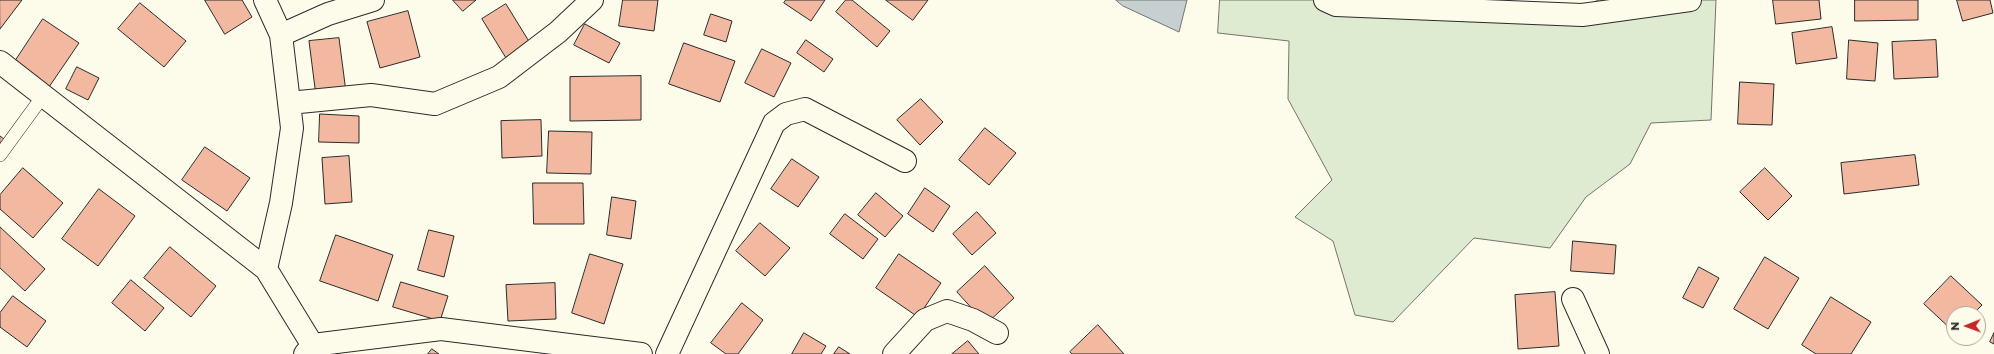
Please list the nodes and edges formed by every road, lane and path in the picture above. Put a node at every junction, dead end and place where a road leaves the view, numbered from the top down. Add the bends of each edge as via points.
1 (265, 0) edge
2 (373, 0) edge
3 (592, 0) edge
4 (1325, 0) edge
5 (1690, 0) edge
6 (281, 35) junction
7 (0, 62) edge
8 (43, 96) junction
9 (289, 103) junction
10 (0, 155) edge
11 (905, 162) dead end
12 (266, 269) junction
13 (1573, 299) dead end
14 (997, 333) dead end
15 (353, 347) edge
16 (312, 351) edge
17 (641, 354) edge
18 (667, 354) edge
19 (894, 354) edge
20 (1598, 354) edge

1 - 6 street
2 - 6 street via 328,14
3 - 9 street via 558,32 499,77 435,104 371,95
4 - 5 street via 1336,5 1582,15
6 - 9 street
7 - 8 street
8 - 10 lane
8 - 12 street
9 - 12 street via 292,128 281,203
11 - 18 street via 805,109 786,114 774,123
12 - 16 street
13 - 20 street
14 - 19 street via 973,320 947,311 926,320
15 - 16 street
15 - 17 street via 442,329

